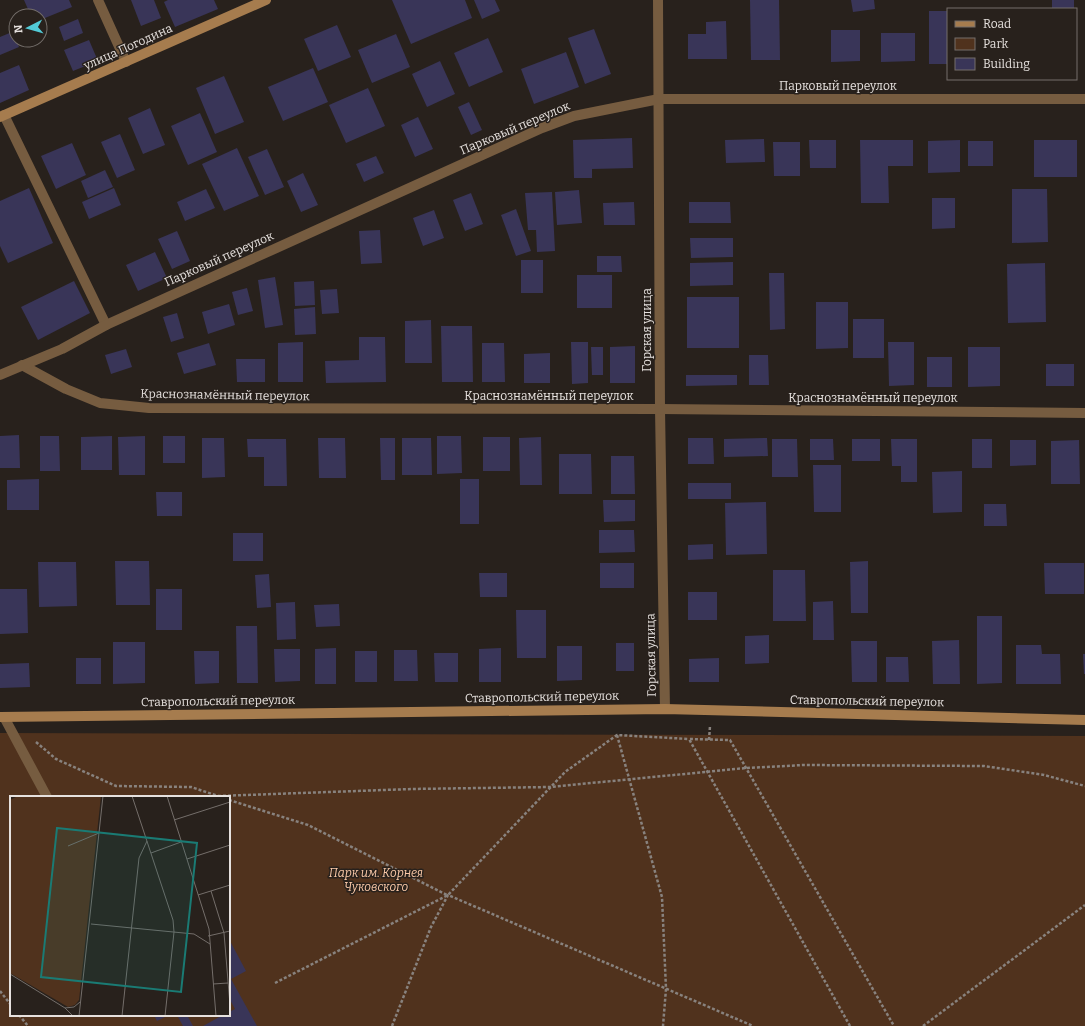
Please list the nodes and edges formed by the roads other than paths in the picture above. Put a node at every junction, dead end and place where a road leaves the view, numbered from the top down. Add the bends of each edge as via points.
1 (98, 0) edge
2 (266, 0) edge
3 (658, 0) edge
4 (126, 62) junction
5 (659, 99) junction
6 (1085, 99) edge
7 (2, 116) edge
8 (106, 325) junction
9 (22, 365) junction
10 (0, 375) edge
11 (660, 409) junction
12 (1085, 413) edge
13 (665, 709) junction
14 (2, 716) edge
15 (1085, 720) edge
16 (46, 796) edge

1 - 4 street
2 - 4 street, улица Погодина
3 - 5 street, Горская улица
4 - 7 street, улица Погодина
5 - 6 street, Парковый переулок
5 - 8 street, Парковый переулок via 574,116 542,128
5 - 11 street, Горская улица
7 - 8 street
8 - 9 street, Парковый переулок via 62,349
9 - 10 street, Парковый переулок
9 - 11 street, Краснознамённый переулок via 100,403 149,408
11 - 12 street, Краснознамённый переулок
11 - 13 street, Горская улица
13 - 14 street, Ставропольский переулок
13 - 15 street, Ставропольский переулок
14 - 16 street

